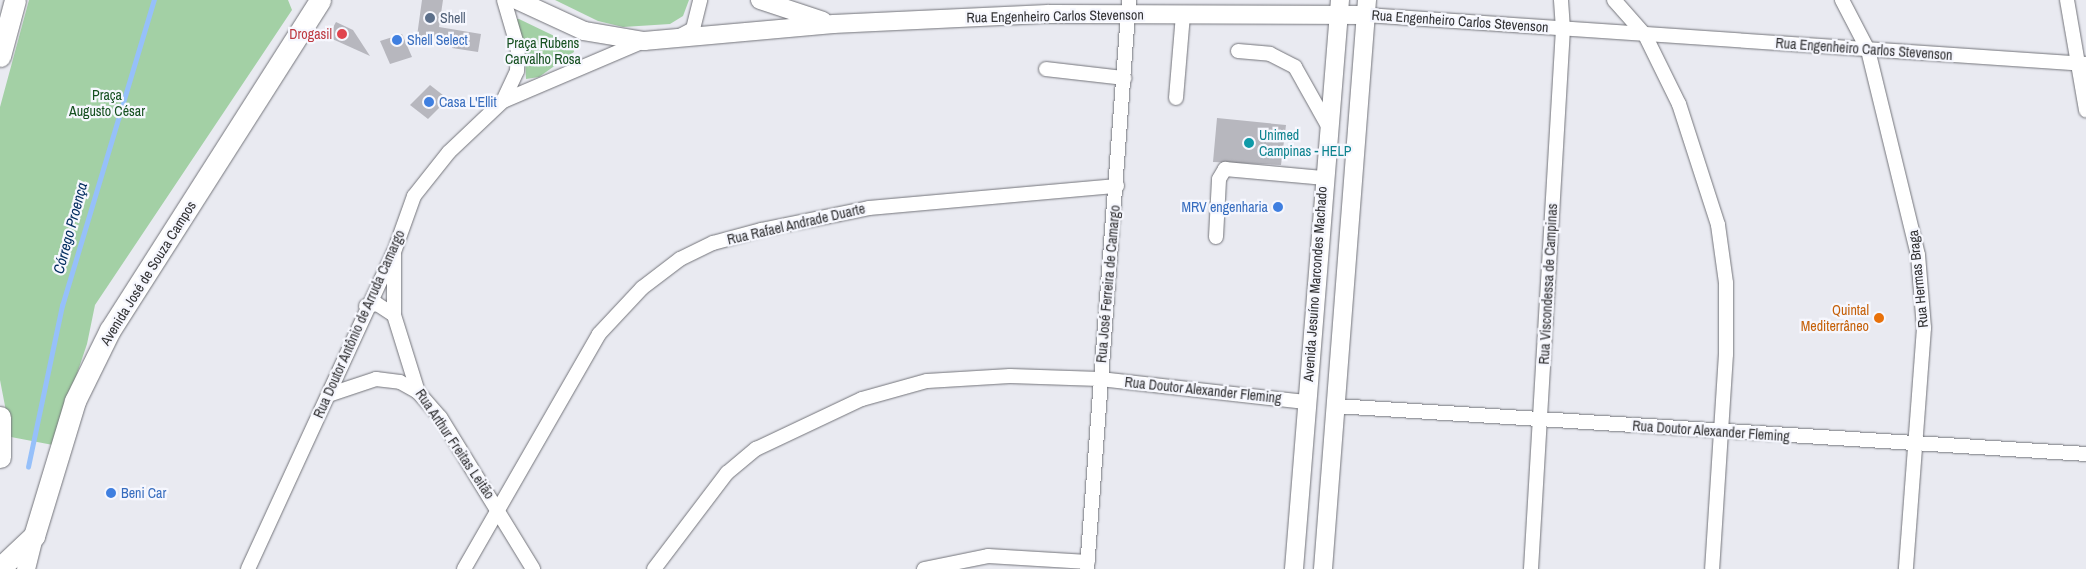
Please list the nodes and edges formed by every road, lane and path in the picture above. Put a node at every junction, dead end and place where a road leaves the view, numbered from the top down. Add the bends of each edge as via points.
1 (15, 0) edge
2 (320, 0) edge
3 (504, 0) edge
4 (517, 0) edge
5 (700, 0) edge
6 (760, 0) edge
7 (1561, 0) edge
8 (1614, 0) edge
9 (1842, 0) edge
10 (2067, 0) edge
11 (1340, 6) edge
12 (1129, 7) edge
13 (1367, 7) edge
14 (1183, 15) junction
15 (832, 24) junction
16 (1563, 29) junction
17 (1645, 35) junction
18 (680, 36) junction
19 (644, 41) junction
20 (1868, 50) junction
21 (1238, 51) dead end
22 (0, 56) edge
23 (2082, 64) edge
24 (1046, 69) dead end
25 (1124, 78) junction
26 (1176, 98) dead end
27 (503, 101) junction
28 (2086, 110) edge
29 (1327, 124) junction
30 (1355, 127) junction
31 (1323, 178) junction
32 (1117, 186) junction
33 (1319, 228) junction
34 (1348, 230) junction
35 (1216, 237) dead end
36 (394, 252) junction
37 (366, 306) junction
38 (394, 315) junction
39 (1100, 379) junction
40 (418, 392) junction
41 (328, 394) junction
42 (1306, 402) junction
43 (1336, 406) junction
44 (0, 417) edge
45 (1540, 421) junction
46 (1724, 431) junction
47 (1918, 445) junction
48 (2086, 454) edge
49 (0, 457) edge
50 (497, 508) junction
51 (1296, 532) junction
52 (1326, 533) junction
53 (34, 536) junction
54 (1088, 566) edge
55 (0, 568) edge
56 (26, 569) edge
57 (248, 569) edge
58 (464, 569) edge
59 (533, 569) edge
60 (654, 569) edge
61 (924, 569) edge
62 (1294, 569) edge
63 (1323, 569) edge
64 (1531, 569) edge
65 (1712, 569) edge
66 (1906, 569) edge

1 - 22 highway
2 - 53 highway, Avenida José de Souza Campos via 110,330 75,401
3 - 27 street, Rua Doutor Antônio de Arruda Camargo via 518,48 517,71
4 - 19 main road, Rua Engenheiro Carlos Stevenson via 584,31
5 - 18 street via 693,29
6 - 15 main road, Rua Engenheiro Carlos Stevenson
7 - 16 street, Rua Viscondessa de Campinas
8 - 17 street
9 - 20 street, Rua Hermas Braga
10 - 23 street
11 - 13 main road, Rua Engenheiro Carlos Stevenson
11 - 14 main road, Rua Engenheiro Carlos Stevenson
11 - 29 main road, Avenida Jesuíno Marcondes Machado
12 - 14 main road, Rua Engenheiro Carlos Stevenson
12 - 15 main road, Rua Engenheiro Carlos Stevenson
12 - 25 street, Rua José Ferreira de Camargo
13 - 16 street, Rua Engenheiro Carlos Stevenson
13 - 30 main road
14 - 26 street
15 - 18 main road, Rua Engenheiro Carlos Stevenson
16 - 17 street, Rua Engenheiro Carlos Stevenson
16 - 45 street, Rua Viscondessa de Campinas
17 - 20 street, Rua Engenheiro Carlos Stevenson
17 - 46 street via 1679,104 1718,225 1726,283
18 - 19 main road, Rua Engenheiro Carlos Stevenson
19 - 27 street, Rua Doutor Antônio de Arruda Camargo
20 - 23 street, Rua Engenheiro Carlos Stevenson
20 - 47 street, Rua Hermas Braga via 1918,255 1924,328
21 - 29 street via 1270,54 1295,67
23 - 28 street
24 - 25 street
25 - 32 street, Rua José Ferreira de Camargo
27 - 36 street, Rua Doutor Antônio de Arruda Camargo via 448,152 414,196
29 - 30 main road
29 - 31 main road, Avenida Jesuíno Marcondes Machado
30 - 34 main road
31 - 33 main road, Avenida Jesuíno Marcondes Machado
31 - 35 street via 1225,169 1219,179
32 - 39 street, Rua José Ferreira de Camargo
32 - 50 street, Rua Rafael Andrade Duarte via 868,208 713,243 680,259 642,288 599,334
33 - 34 main road
33 - 42 main road, Avenida Jesuíno Marcondes Machado
34 - 43 main road
36 - 37 street, Rua Doutor Antônio de Arruda Camargo
36 - 38 street, Rua Arthur Freitas Leitão
37 - 38 street via 377,304
37 - 41 street, Rua Doutor Antônio de Arruda Camargo
38 - 40 street, Rua Arthur Freitas Leitão
39 - 42 street, Rua Doutor Alexander Fleming
39 - 54 street, Rua José Ferreira de Camargo
39 - 60 street, Rua Doutor Alexander Fleming via 1010,376 927,381 862,399 756,449 727,473
40 - 41 street via 400,382 376,379
40 - 50 street, Rua Arthur Freitas Leitão via 440,417
41 - 57 street, Rua Doutor Antônio de Arruda Camargo
42 - 51 main road, Avenida Jesuíno Marcondes Machado
43 - 45 street, Rua Doutor Alexander Fleming
43 - 52 main road
44 - 49 highway
45 - 46 street, Rua Doutor Alexander Fleming
45 - 64 street, Rua Viscondessa de Campinas
46 - 47 street, Rua Doutor Alexander Fleming
46 - 65 street
47 - 48 street, Rua Doutor Alexander Fleming
47 - 66 street, Rua Hermas Braga
50 - 58 street, Rua Rafael Andrade Duarte
50 - 59 street, Rua Arthur Freitas Leitão
51 - 52 main road
51 - 62 main road, Avenida Jesuíno Marcondes Machado
52 - 63 main road
53 - 55 highway
53 - 56 main road, Avenida José de Souza Campos
54 - 61 street via 988,556

